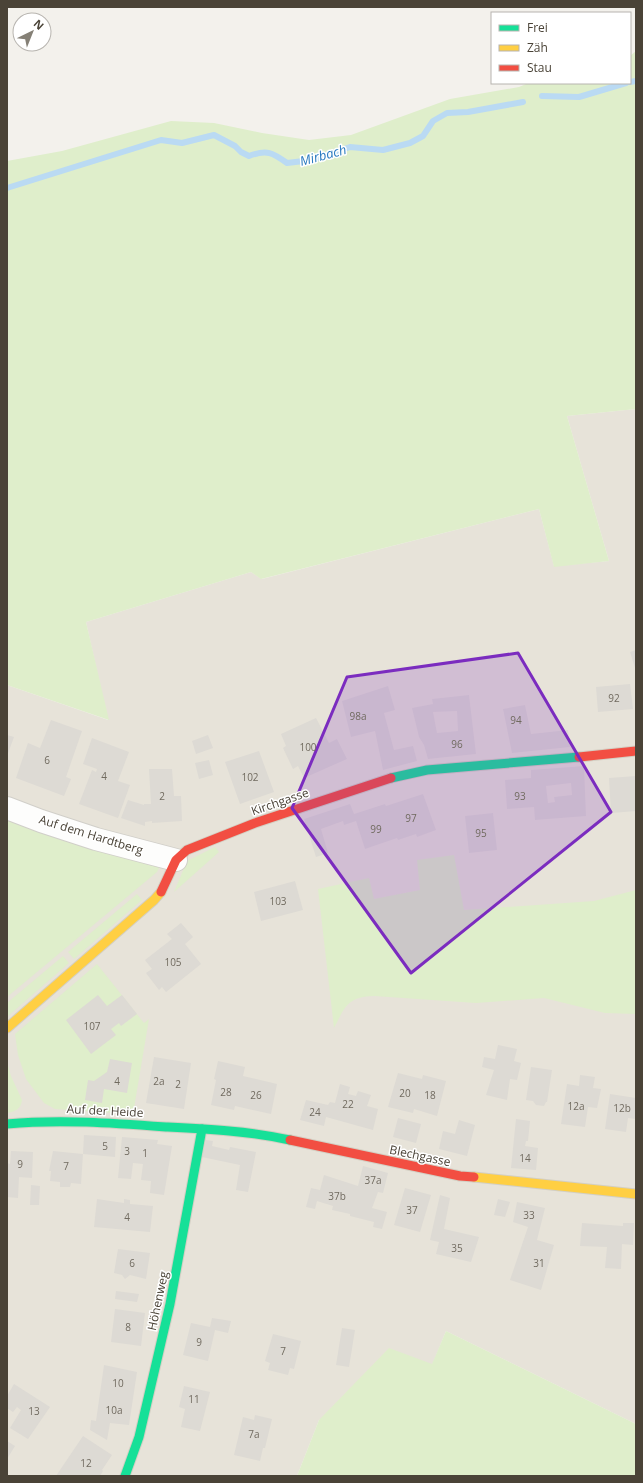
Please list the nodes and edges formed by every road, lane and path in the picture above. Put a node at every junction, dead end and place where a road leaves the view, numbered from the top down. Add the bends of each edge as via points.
1 (636, 751) edge
2 (7, 808) edge
3 (176, 860) junction
4 (7, 1028) edge
5 (7, 1124) edge
6 (202, 1128) junction
7 (636, 1194) edge
8 (125, 1476) edge

1 - 3 street, Kirchgasse via 427,770 401,775 255,823 187,850
2 - 3 street, Auf dem Hardtberg via 96,839
3 - 4 street, Kirchgasse via 163,889 154,900
5 - 6 street, Auf der Heide via 70,1120
6 - 7 street, Blechgasse via 274,1136 460,1176
6 - 8 street, Höhenweg via 170,1304 139,1437

